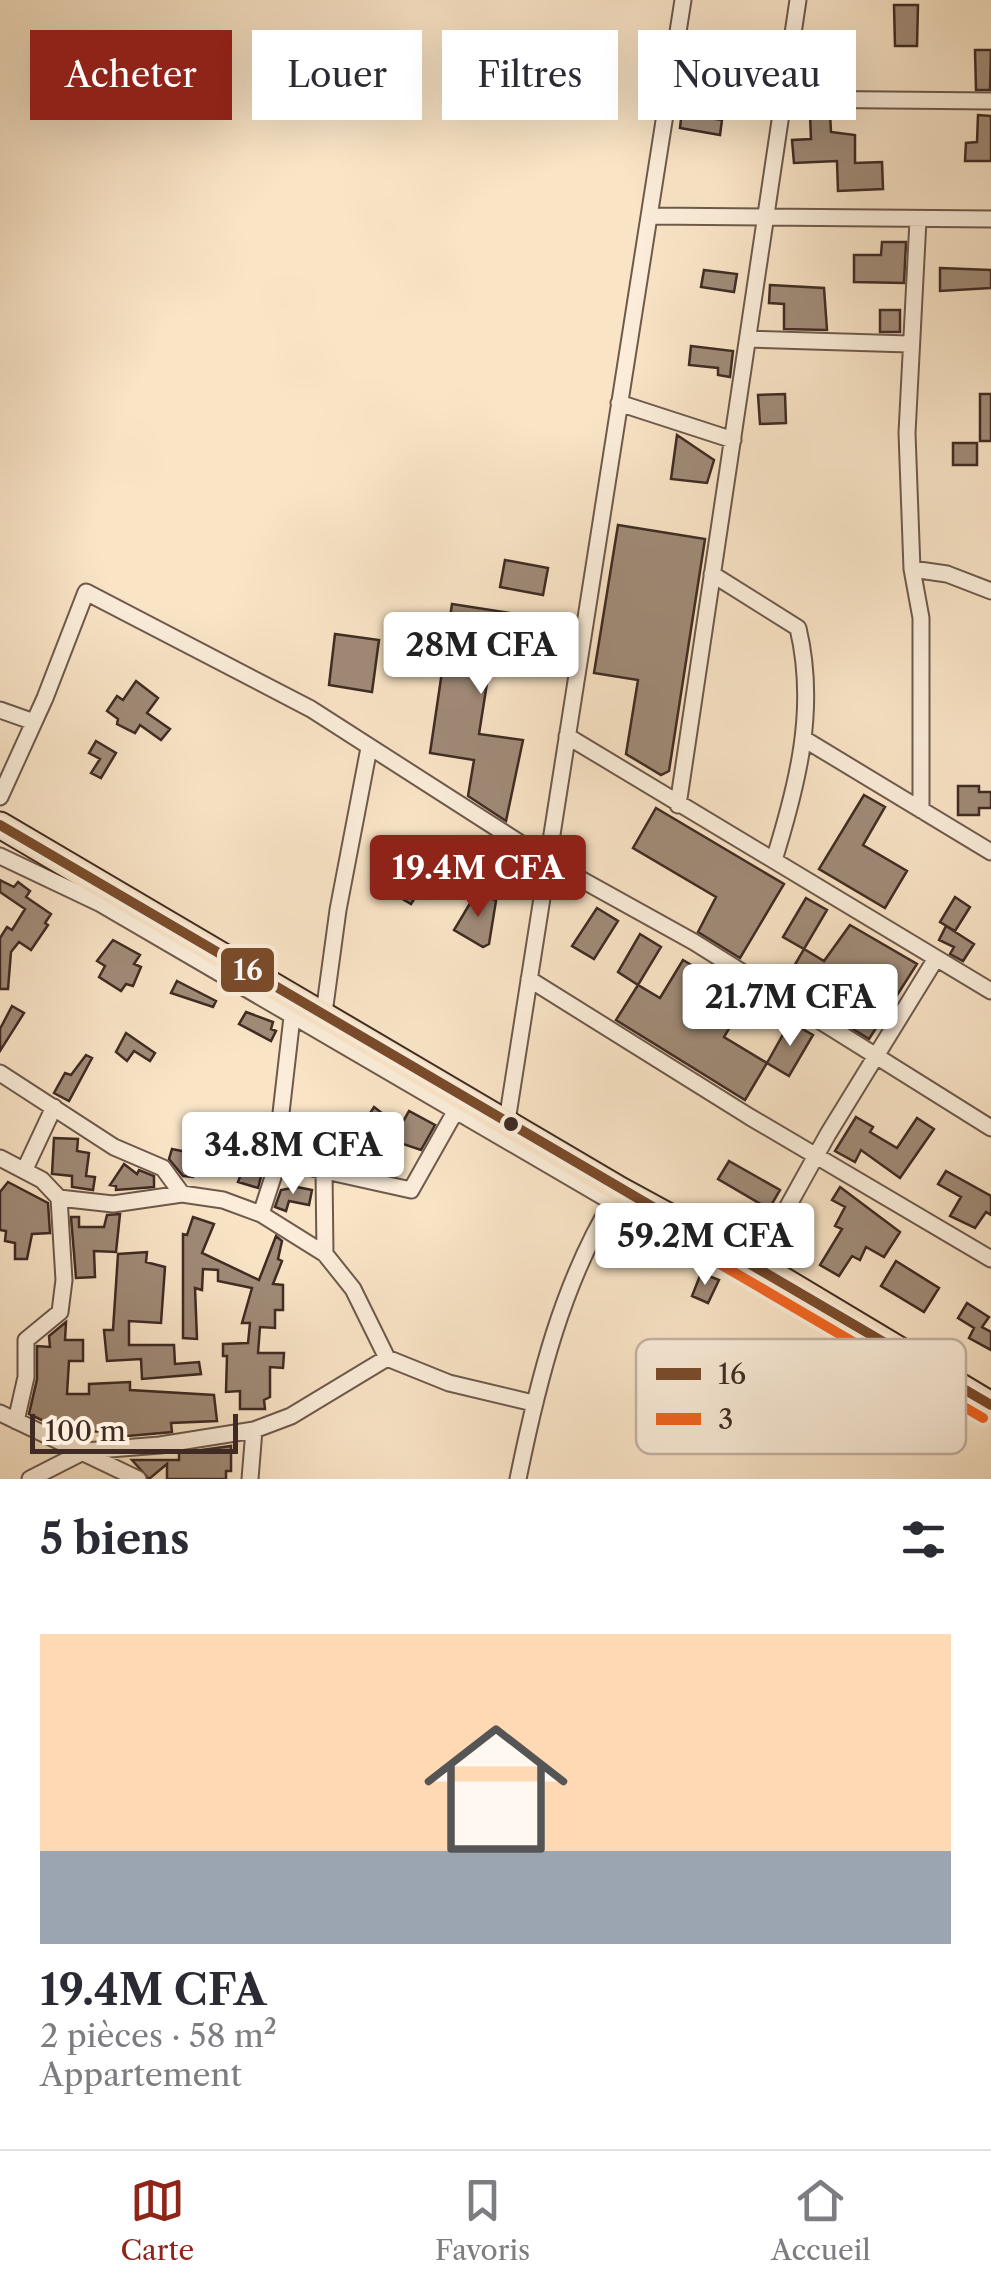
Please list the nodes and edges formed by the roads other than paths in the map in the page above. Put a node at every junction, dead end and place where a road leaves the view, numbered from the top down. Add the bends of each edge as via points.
1 (682, 0) edge
2 (798, 0) edge
3 (793, 30) edge
4 (856, 100) edge
5 (991, 101) edge
6 (780, 120) edge
7 (651, 216) junction
8 (766, 218) junction
9 (991, 219) edge
10 (918, 220) junction
11 (748, 339) junction
12 (909, 344) junction
13 (619, 403) junction
14 (732, 440) junction
15 (912, 569) junction
16 (712, 574) junction
17 (991, 592) edge
18 (0, 710) edge
19 (34, 722) junction
20 (568, 736) junction
21 (804, 739) junction
22 (369, 748) junction
23 (0, 798) edge
24 (678, 805) junction
25 (922, 810) junction
26 (0, 825) edge
27 (991, 852) edge
28 (0, 856) edge
29 (774, 860) junction
30 (548, 861) junction
31 (935, 960) junction
32 (529, 979) junction
33 (991, 991) edge
34 (324, 1013) junction
35 (292, 1018) junction
36 (874, 1055) junction
37 (0, 1073) edge
38 (54, 1108) junction
39 (456, 1112) junction
40 (507, 1121) junction
41 (991, 1128) edge
42 (815, 1155) junction
43 (0, 1158) edge
44 (276, 1160) junction
45 (24, 1170) junction
46 (324, 1172) junction
47 (182, 1194) junction
48 (622, 1196) junction
49 (59, 1198) junction
50 (261, 1214) junction
51 (325, 1254) junction
52 (991, 1258) edge
53 (756, 1264) junction
54 (881, 1339) edge
55 (387, 1358) junction
56 (966, 1390) edge
57 (533, 1403) junction
58 (991, 1405) edge
59 (0, 1413) edge
60 (16, 1421) junction
61 (254, 1430) junction
62 (85, 1451) junction
63 (30, 1479) edge
64 (138, 1479) edge
65 (250, 1479) edge
66 (518, 1479) edge

1 - 7 street
2 - 3 street
4 - 5 street
6 - 8 street
7 - 8 street
7 - 13 street
8 - 10 street
8 - 11 street
9 - 10 street
10 - 12 street
11 - 12 street
11 - 14 street
12 - 15 street
13 - 14 street
13 - 20 street
14 - 16 street
15 - 17 street
15 - 25 street via 920,618
16 - 21 street via 798,628 807,680
16 - 24 street
18 - 19 street
19 - 22 street via 86,592 310,709
19 - 23 street
20 - 24 street
20 - 30 street
21 - 25 street
21 - 29 street
22 - 30 street
22 - 34 street
24 - 29 street
25 - 27 street
26 - 34 main road
28 - 35 street via 102,904
29 - 31 street
30 - 32 street
30 - 36 street
31 - 33 street
31 - 36 street
32 - 40 street
32 - 42 street
34 - 40 main road
35 - 39 street
35 - 44 street
36 - 41 street
36 - 42 street
37 - 38 street
38 - 45 street
38 - 47 street via 114,1147 163,1168
39 - 46 street via 410,1190
39 - 48 street
40 - 48 main road
42 - 52 street
42 - 53 street
43 - 45 street
44 - 46 street
44 - 50 street
45 - 49 street
46 - 51 street
47 - 49 street via 113,1204
47 - 50 street
48 - 53 main road
48 - 57 street via 550,1342
49 - 60 street via 63,1304 26,1340
50 - 51 street
51 - 55 street via 353,1289
53 - 54 main road
55 - 57 street via 449,1383
55 - 61 street via 291,1416
56 - 58 main road
57 - 66 street
59 - 60 street
60 - 62 street
61 - 62 street
61 - 65 street
62 - 63 street
62 - 64 street

